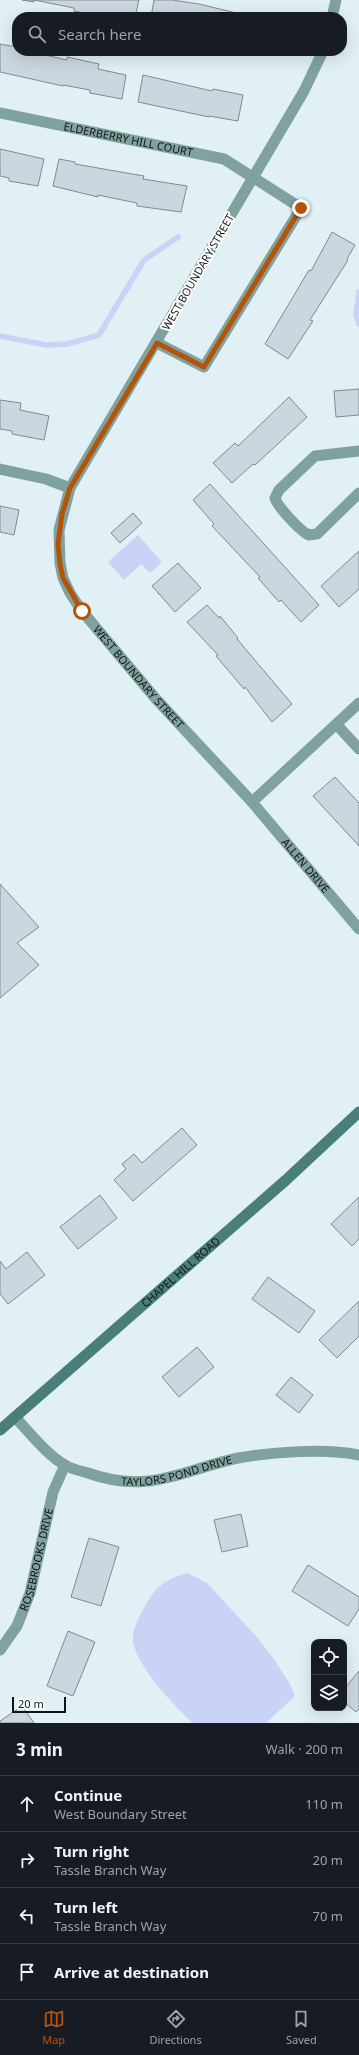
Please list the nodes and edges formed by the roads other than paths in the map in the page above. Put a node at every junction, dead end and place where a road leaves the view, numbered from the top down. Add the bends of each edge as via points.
1 (336, 0) edge
2 (333, 12) edge
3 (321, 56) edge
4 (0, 114) edge
5 (253, 176) junction
6 (157, 343) junction
7 (359, 451) edge
8 (0, 470) edge
9 (70, 488) junction
10 (359, 493) edge
11 (359, 704) edge
12 (337, 725) junction
13 (359, 749) edge
14 (252, 802) junction
15 (359, 929) edge
16 (359, 1112) edge
17 (15, 1417) junction
18 (0, 1430) edge
19 (359, 1455) edge
20 (65, 1466) junction
21 (0, 1650) edge

1 - 2 street
3 - 5 street, WEST BOUNDARY STREET via 304,91
4 - 5 street, ELDERBERRY HILL COURT via 211,155 224,159
5 - 6 street, WEST BOUNDARY STREET
5 - 6 street, ELDERBERRY HILL COURT via 301,208 204,367
6 - 9 street, WEST BOUNDARY STREET
7 - 10 street via 315,456 279,490 275,498 278,505 303,532 309,535 317,534
8 - 9 street via 46,479
9 - 14 street, WEST BOUNDARY STREET via 62,514 58,544 63,578 70,592 82,611 151,693
11 - 12 street
12 - 13 street
12 - 14 street
14 - 15 street, ALLEN DRIVE
16 - 17 main road, CHAPEL HILL ROAD via 286,1180
17 - 18 main road, CHAPEL HILL ROAD
17 - 20 street, TAYLORS POND DRIVE
19 - 20 street, TAYLORS POND DRIVE via 319,1452 255,1456 171,1478 137,1482 98,1477
20 - 21 street, ROSEBROOKS DRIVE via 54,1492 30,1593 17,1626

